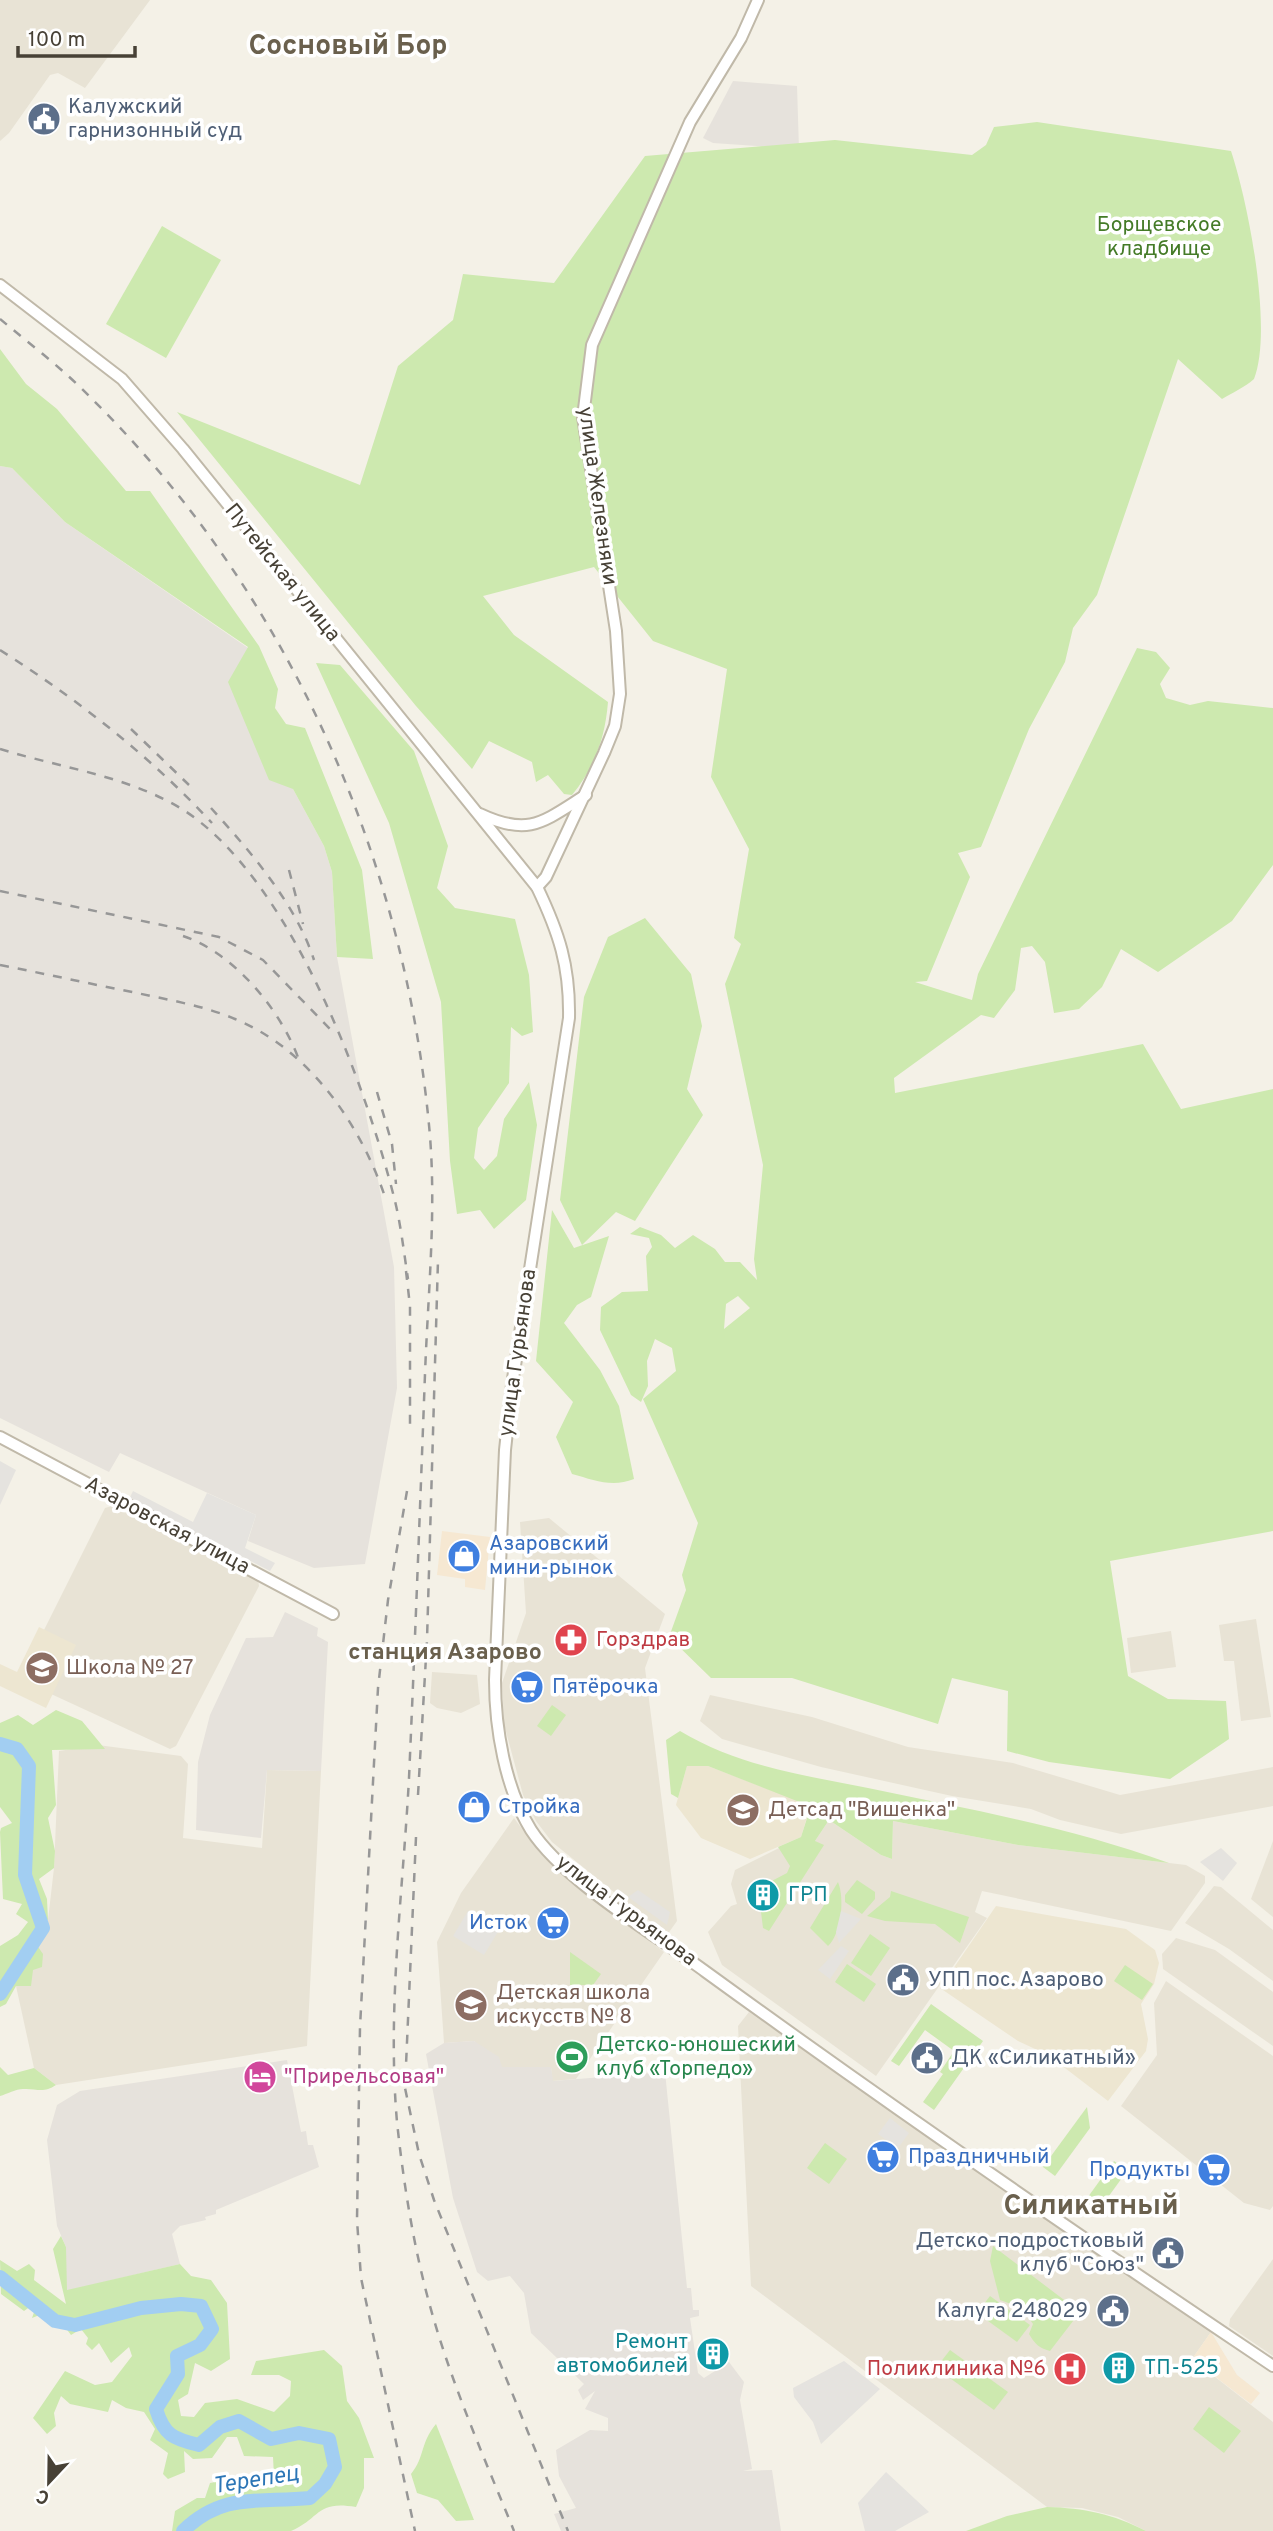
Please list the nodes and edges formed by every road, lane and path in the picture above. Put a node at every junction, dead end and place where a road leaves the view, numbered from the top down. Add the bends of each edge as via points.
1 (758, 0) edge
2 (0, 285) edge
3 (586, 795) junction
4 (474, 812) junction
5 (537, 887) junction
6 (0, 1437) edge
7 (333, 1614) dead end
8 (1273, 2366) edge

1 - 3 street, улица Железняки via 741,38 690,122 587,365 583,417 616,631 620,694 615,726
2 - 4 street, Путейская улица via 122,379
3 - 4 street via 530,826 503,825
3 - 5 street, улица Железняки
4 - 5 street, Путейская улица
5 - 8 street, улица Гурьянова via 556,926 569,980 569,1018 505,1450 495,1703 519,1807 548,1850 591,1889
6 - 7 street, Азаровская улица

